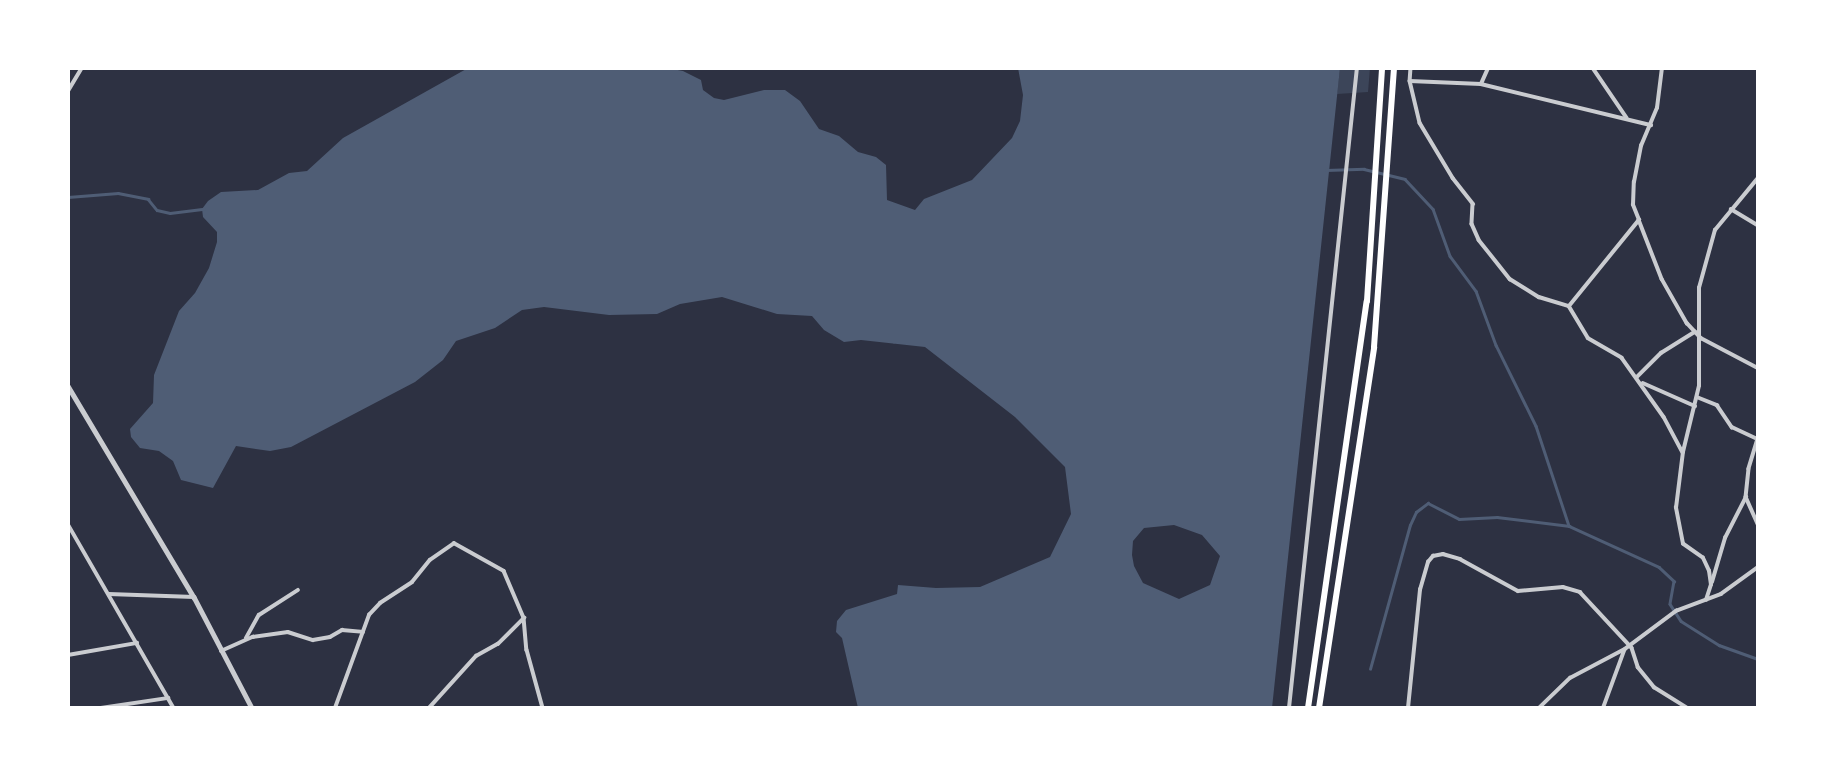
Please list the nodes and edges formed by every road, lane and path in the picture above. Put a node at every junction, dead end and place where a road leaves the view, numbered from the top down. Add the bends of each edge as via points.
1 (82, 68) edge
2 (1357, 68) edge
3 (1382, 68) edge
4 (1394, 68) edge
5 (1411, 68) edge
6 (1488, 68) edge
7 (1594, 68) edge
8 (1662, 68) edge
9 (1410, 80) junction
10 (1481, 84) junction
11 (68, 91) edge
12 (1628, 118) junction
13 (1651, 125) junction
14 (1758, 178) edge
15 (1731, 209) junction
16 (1639, 220) junction
17 (1758, 225) edge
18 (1569, 306) junction
19 (1695, 332) junction
20 (1701, 338) junction
21 (1758, 368) edge
22 (1637, 377) junction
23 (1641, 382) junction
24 (68, 386) edge
25 (1697, 397) junction
26 (1695, 406) junction
27 (1758, 439) edge
28 (1757, 447) edge
29 (1683, 452) junction
30 (1746, 497) junction
31 (1758, 524) edge
32 (69, 525) edge
33 (1758, 568) edge
34 (1711, 585) junction
35 (298, 590) dead end
36 (108, 594) junction
37 (194, 597) junction
38 (1706, 600) junction
39 (524, 618) junction
40 (363, 632) junction
41 (245, 640) junction
42 (136, 643) junction
43 (1630, 645) junction
44 (1625, 649) junction
45 (221, 651) junction
46 (68, 655) edge
47 (168, 698) junction
48 (101, 708) edge
49 (174, 708) edge
50 (252, 708) edge
51 (335, 708) edge
52 (429, 708) edge
53 (543, 708) edge
54 (1289, 708) edge
55 (1308, 708) edge
56 (1319, 708) edge
57 (1408, 708) edge
58 (1539, 708) edge
59 (1603, 708) edge
60 (1688, 708) edge

1 - 11 street
2 - 54 street
3 - 55 highway via 1362,344
4 - 56 highway via 1370,375
5 - 9 street
6 - 10 street
7 - 12 street
8 - 13 street
9 - 10 street
9 - 18 street via 1420,123 1473,204 1472,224 1479,240 1520,286 1545,300
10 - 12 street
12 - 13 street
13 - 16 street via 1640,146 1634,182 1633,205
14 - 15 street
15 - 17 street
15 - 20 street via 1710,240 1699,288
16 - 18 street
16 - 19 street via 1669,293
18 - 22 street via 1588,338 1618,354
19 - 20 street
19 - 22 street via 1661,353
20 - 21 street
20 - 25 street
22 - 23 street
23 - 26 street
23 - 29 street
24 - 37 street
25 - 26 street
25 - 27 street via 1717,405 1732,427
26 - 29 street
27 - 28 street
28 - 30 street
29 - 34 street via 1676,508 1681,541 1703,558
30 - 31 street
30 - 34 street via 1725,538
32 - 36 street
33 - 38 street
34 - 38 street
35 - 41 street via 260,615
36 - 37 street
36 - 42 street
37 - 45 street
38 - 43 street via 1676,611
39 - 40 street via 504,571 454,543 373,610
39 - 52 street via 498,644 476,656
39 - 53 street via 527,650
40 - 41 street via 342,630 330,637 306,640 288,632
40 - 51 street
41 - 45 street
42 - 46 street
42 - 47 street
43 - 44 street
43 - 57 street via 1580,592 1563,587 1518,591 1460,559 1438,555 1428,562 1420,590
43 - 60 street via 1640,672 1654,687
44 - 58 street via 1570,678
44 - 59 street
45 - 50 street
47 - 48 street
47 - 49 street

